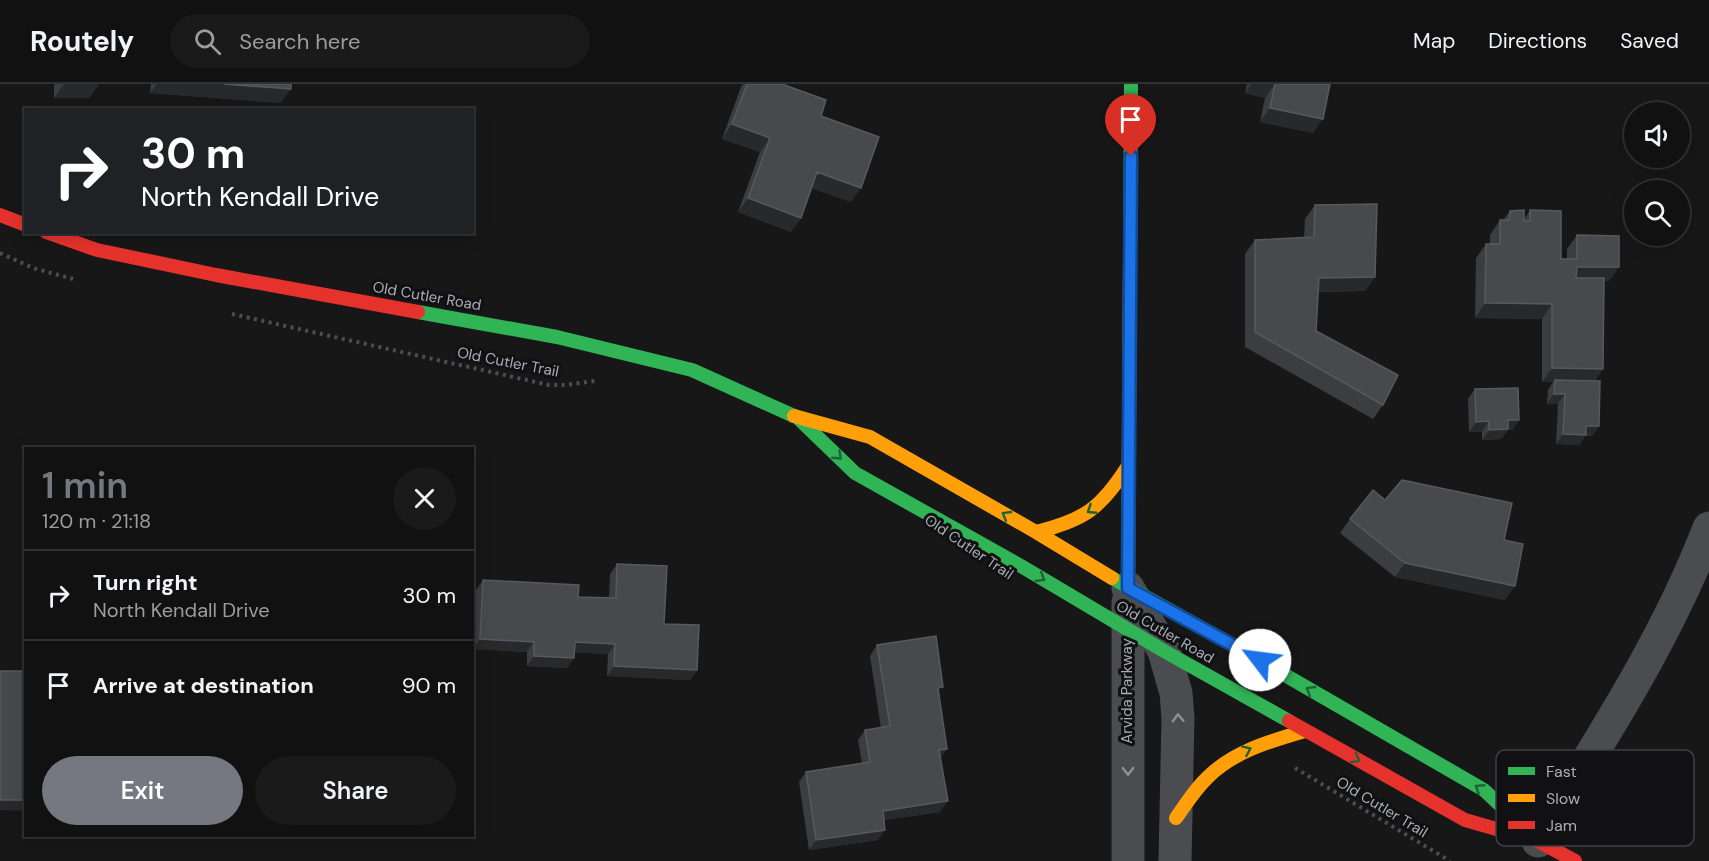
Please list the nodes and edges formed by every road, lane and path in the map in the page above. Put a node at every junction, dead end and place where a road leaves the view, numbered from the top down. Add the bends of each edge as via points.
1 (1131, 84) edge
2 (0, 215) edge
3 (24, 224) edge
4 (52, 234) edge
5 (0, 253) edge
6 (75, 280) dead end
7 (225, 313) dead end
8 (603, 380) dead end
9 (795, 416) junction
10 (1128, 466) junction
11 (1709, 528) edge
12 (1036, 532) junction
13 (1128, 588) junction
14 (1127, 628) junction
15 (1164, 651) junction
16 (1305, 731) junction
17 (1593, 750) edge
18 (1291, 766) dead end
19 (1496, 801) edge
20 (1176, 818) junction
21 (1496, 829) edge
22 (1547, 846) edge
23 (1128, 861) edge
24 (1175, 861) edge
25 (1450, 861) edge
26 (1575, 861) edge

1 - 10 main road
2 - 3 main road
4 - 9 main road, Old Cutler Road via 97,250 216,275 569,339 692,370
5 - 6 path
7 - 8 path, Old Cutler Trail via 549,385
12 -> 9 main road, Old Cutler Road via 870,437
9 -> 14 main road, Old Cutler Road via 855,473
10 -> 12 main road via 1098,506 1066,524
10 - 13 main road
11 - 17 street via 1651,655
12 - 13 main road, Old Cutler Road
13 - 14 street, Arvida Parkway
13 - 15 street, Arvida Parkway
19 -> 13 main road, Old Cutler Road via 1484,790 1240,648
14 - 15 main road, Old Cutler Road
14 -> 23 street, Arvida Parkway
15 - 16 main road, Old Cutler Road
20 -> 15 street, Arvida Parkway via 1178,718 1176,693
20 -> 16 main road via 1198,786 1225,762 1258,745
16 -> 21 main road, Old Cutler Road via 1465,820
18 - 25 path, Old Cutler Trail
20 - 24 street, Arvida Parkway
22 - 26 main road, Old Cutler Road

